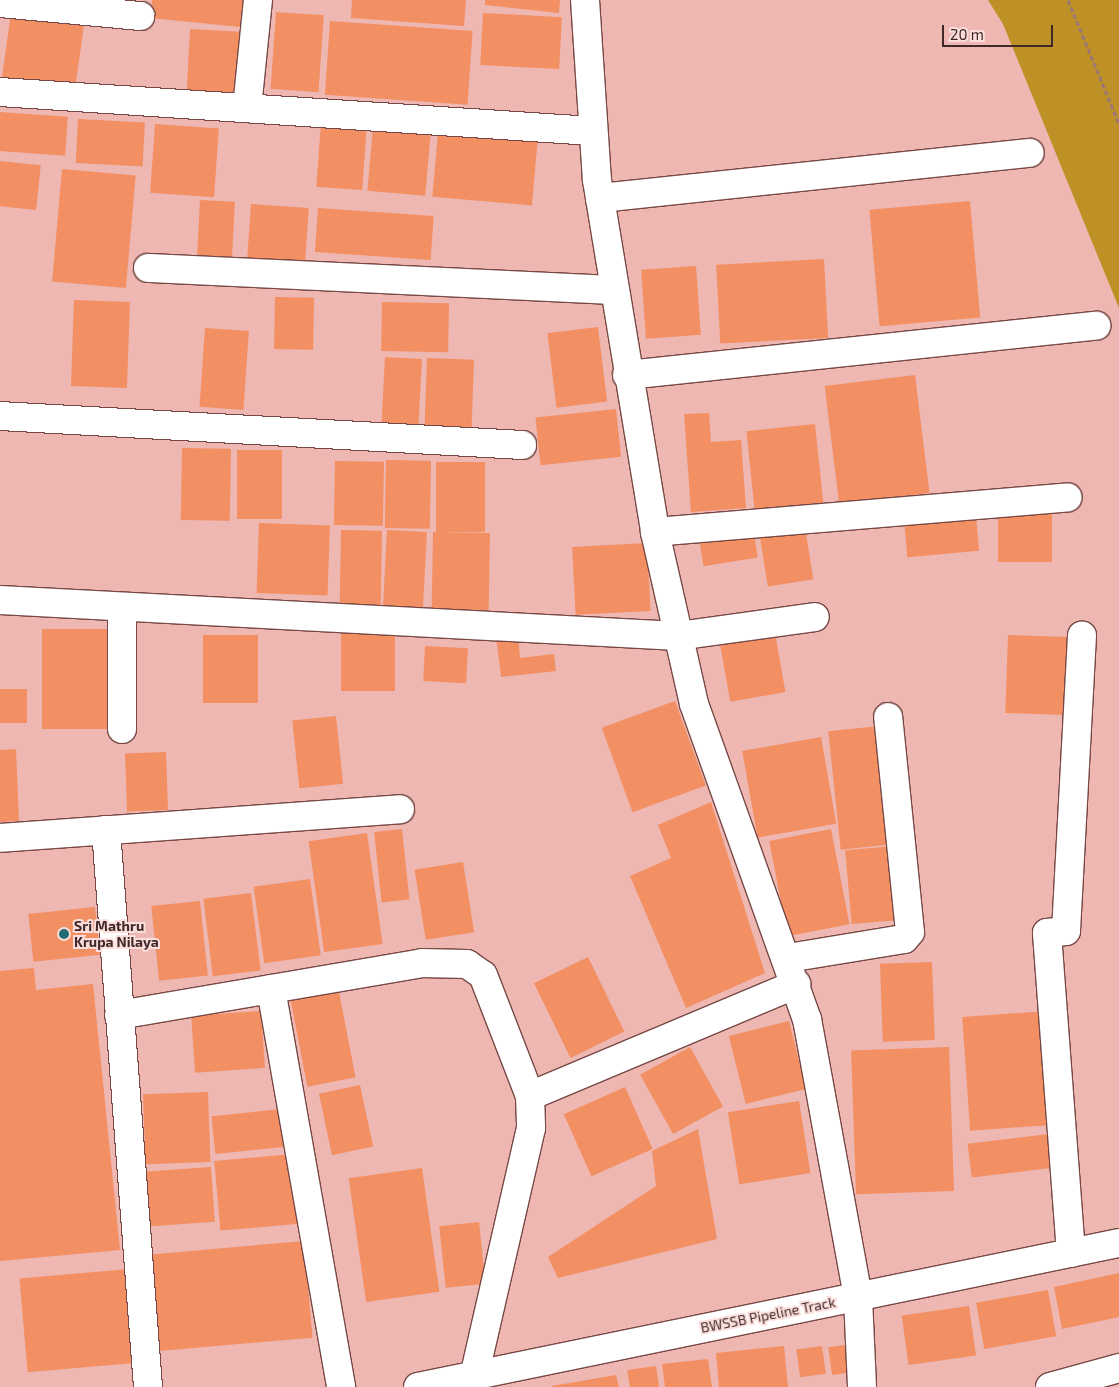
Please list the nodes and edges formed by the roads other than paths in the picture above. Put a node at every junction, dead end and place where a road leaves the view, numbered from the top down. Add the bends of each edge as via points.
1 (258, 0) edge
2 (585, 0) edge
3 (0, 3) edge
4 (140, 16) dead end
5 (0, 92) edge
6 (248, 108) junction
7 (592, 131) junction
8 (1030, 153) dead end
9 (600, 198) junction
10 (148, 268) dead end
11 (614, 290) junction
12 (1096, 326) dead end
13 (627, 376) junction
14 (0, 416) edge
15 (522, 445) dead end
16 (1068, 497) dead end
17 (655, 532) junction
18 (0, 600) edge
19 (122, 607) junction
20 (815, 617) dead end
21 (1082, 635) dead end
22 (678, 636) junction
23 (888, 717) dead end
24 (122, 729) dead end
25 (400, 809) dead end
26 (106, 830) junction
27 (0, 838) edge
28 (788, 958) junction
29 (796, 984) junction
30 (271, 989) junction
31 (119, 1015) junction
32 (530, 1096) junction
33 (1119, 1243) edge
34 (1071, 1253) junction
35 (858, 1298) junction
36 (1119, 1368) edge
37 (475, 1373) junction
38 (148, 1387) edge
39 (341, 1387) edge
40 (418, 1387) edge
41 (862, 1387) edge
42 (1050, 1387) edge

1 - 6 street
2 - 7 street
3 - 4 street
5 - 6 street
6 - 7 street
7 - 9 street
8 - 9 street
9 - 11 street
10 - 11 street
11 - 13 street
12 - 13 street
13 - 17 street
14 - 15 street
16 - 17 street
17 - 22 street
18 - 19 street
19 - 22 street
19 - 24 street
20 - 22 street
21 - 34 street via 1066,931 1047,932
22 - 28 street via 694,704
23 - 28 street via 910,932 904,939
25 - 26 street
26 - 27 street
26 - 31 street
28 - 29 street
29 - 32 street
29 - 35 street via 807,1019
30 - 31 street
30 - 32 street via 422,963 467,964 491,988
30 - 39 street
31 - 38 street
32 - 37 street via 525,1167
33 - 34 street, BWSSB Pipeline Track
34 - 35 street, BWSSB Pipeline Track
35 - 37 street, BWSSB Pipeline Track
35 - 41 street
36 - 42 street
37 - 40 street, BWSSB Pipeline Track

